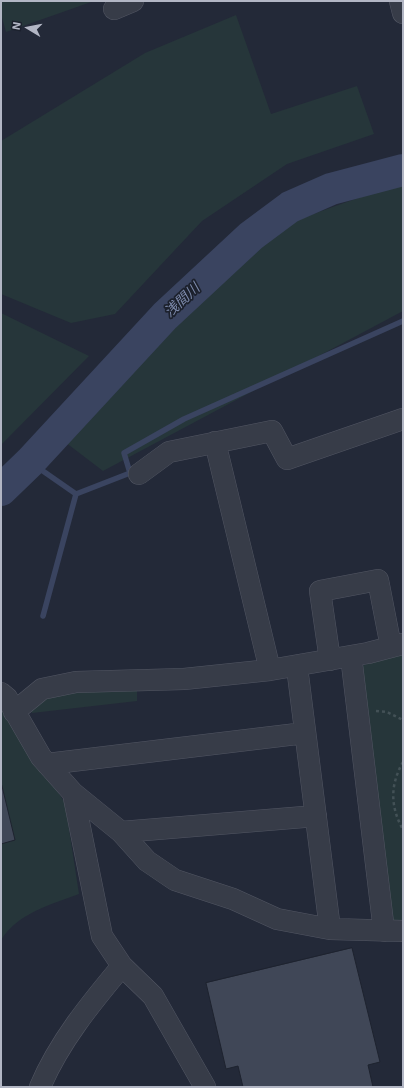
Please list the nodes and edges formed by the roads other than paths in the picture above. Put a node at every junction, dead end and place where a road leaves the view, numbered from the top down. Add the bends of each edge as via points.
1 (133, 1) edge
2 (400, 1) edge
3 (114, 9) dead end
4 (403, 13) edge
5 (403, 419) edge
6 (215, 442) junction
7 (139, 474) dead end
8 (397, 645) edge
9 (351, 656) junction
10 (330, 660) junction
11 (297, 667) junction
12 (270, 670) junction
13 (1, 693) edge
14 (14, 712) junction
15 (306, 733) junction
16 (47, 764) junction
17 (73, 793) junction
18 (316, 816) junction
19 (121, 832) junction
20 (330, 930) junction
21 (394, 931) edge
22 (122, 966) junction
23 (40, 1087) edge
24 (206, 1087) edge

1 - 3 street
2 - 4 street
5 - 6 street via 287,459 272,431
6 - 7 street via 169,452
6 - 12 street
8 - 9 street
8 - 10 street via 378,580 320,591
9 - 10 street
9 - 21 street
10 - 11 street
11 - 12 street
11 - 15 street
12 - 14 street via 184,679 76,682 42,689
13 - 14 street via 7,698
14 - 16 street
15 - 16 street
15 - 18 street
16 - 17 street
17 - 19 street
17 - 22 street via 102,936
18 - 19 street
18 - 20 street
19 - 20 street via 147,861 175,880 233,900 277,919
20 - 21 street
22 - 23 street via 86,1009 49,1065
22 - 24 street via 154,996

